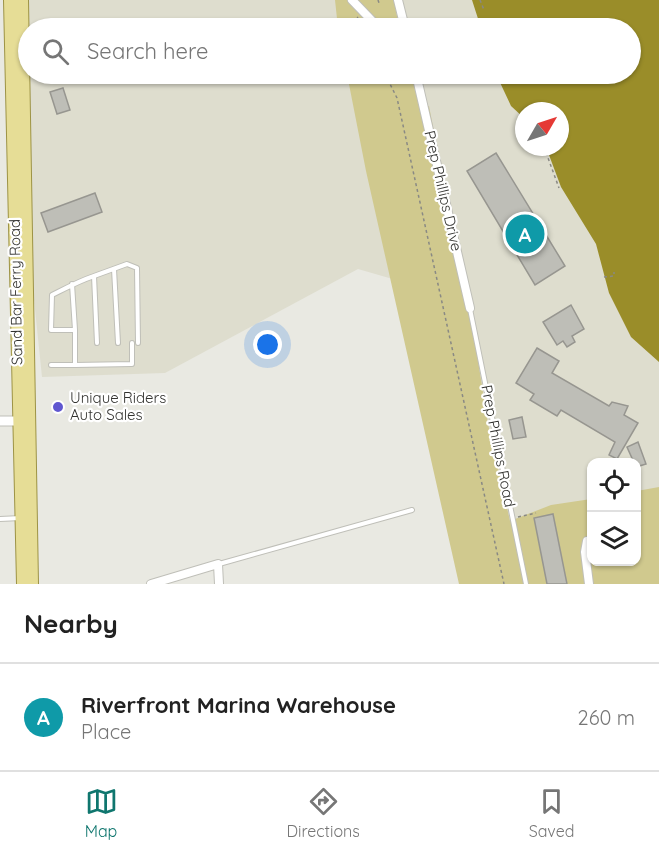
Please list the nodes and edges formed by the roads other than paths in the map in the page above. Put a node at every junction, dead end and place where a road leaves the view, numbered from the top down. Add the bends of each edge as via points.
1 (10, 0) edge
2 (22, 0) edge
3 (352, 0) edge
4 (398, 0) edge
5 (368, 18) edge
6 (403, 18) edge
7 (11, 34) edge
8 (418, 84) edge
9 (114, 269) junction
10 (94, 276) junction
11 (72, 284) junction
12 (470, 308) joint
13 (75, 330) junction
14 (97, 343) dead end
15 (118, 343) dead end
16 (75, 364) junction
17 (51, 365) dead end
18 (0, 421) edge
19 (25, 421) junction
20 (412, 510) dead end
21 (21, 518) junction
22 (0, 519) edge
23 (587, 541) dead end
24 (219, 564) junction
25 (23, 584) edge
26 (32, 584) edge
27 (151, 584) edge
28 (219, 584) edge
29 (526, 584) edge
30 (589, 584) edge

1 - 7 main road, Sand Bar Ferry Road
2 - 7 main road, Sand Bar Ferry Road
3 - 5 street
4 - 6 street
7 - 19 main road, Sand Bar Ferry Road
8 - 12 street, Prep Phillips Drive
9 - 10 lane
9 - 15 lane
9 - 16 lane via 127,264 137,268 132,364
10 - 11 lane
10 - 14 lane
11 - 13 lane
11 - 13 lane via 52,295 51,330
12 - 29 lane, Prep Phillips Road
13 - 16 lane
16 - 17 lane
18 - 19 street
19 - 21 main road, Sand Bar Ferry Road
19 - 26 main road, Sand Bar Ferry Road
20 - 24 lane
21 - 22 lane
21 - 25 main road, Sand Bar Ferry Road
23 - 30 street
24 - 27 street
24 - 28 street

